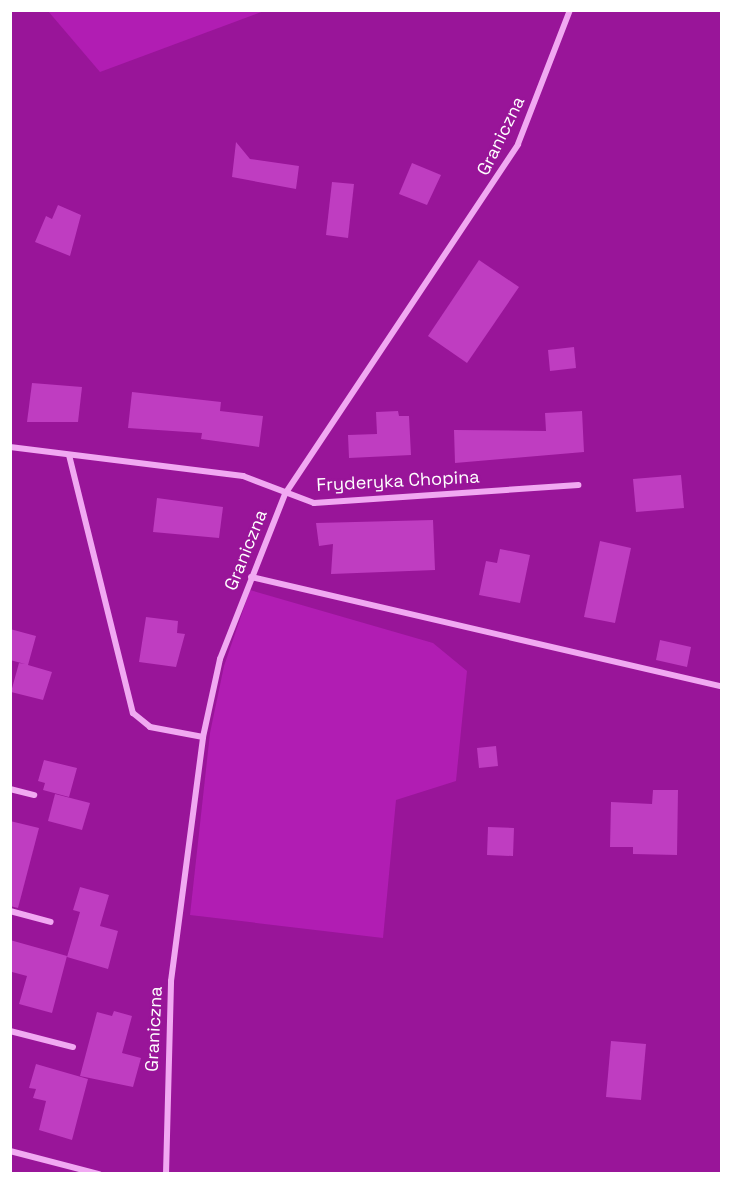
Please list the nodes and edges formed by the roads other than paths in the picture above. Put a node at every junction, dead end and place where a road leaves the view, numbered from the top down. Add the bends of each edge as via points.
1 (570, 10) edge
2 (10, 447) edge
3 (69, 455) junction
4 (578, 485) dead end
5 (285, 494) junction
6 (251, 577) junction
7 (722, 687) edge
8 (204, 737) junction
9 (10, 789) edge
10 (34, 795) dead end
11 (10, 911) edge
12 (51, 922) dead end
13 (10, 1031) edge
14 (73, 1047) dead end
15 (10, 1151) edge
16 (99, 1173) edge
17 (166, 1173) edge

1 - 5 street, Graniczna via 513,154
2 - 3 street, Fryderyka Chopina
3 - 5 street, Fryderyka Chopina via 243,476
3 - 8 street via 133,713 150,727
4 - 5 street, Fryderyka Chopina via 314,503
5 - 6 street, Graniczna
6 - 7 street
6 - 8 street, Graniczna via 219,659
8 - 17 street, Graniczna via 171,981
9 - 10 street
11 - 12 street
13 - 14 street
15 - 16 street

